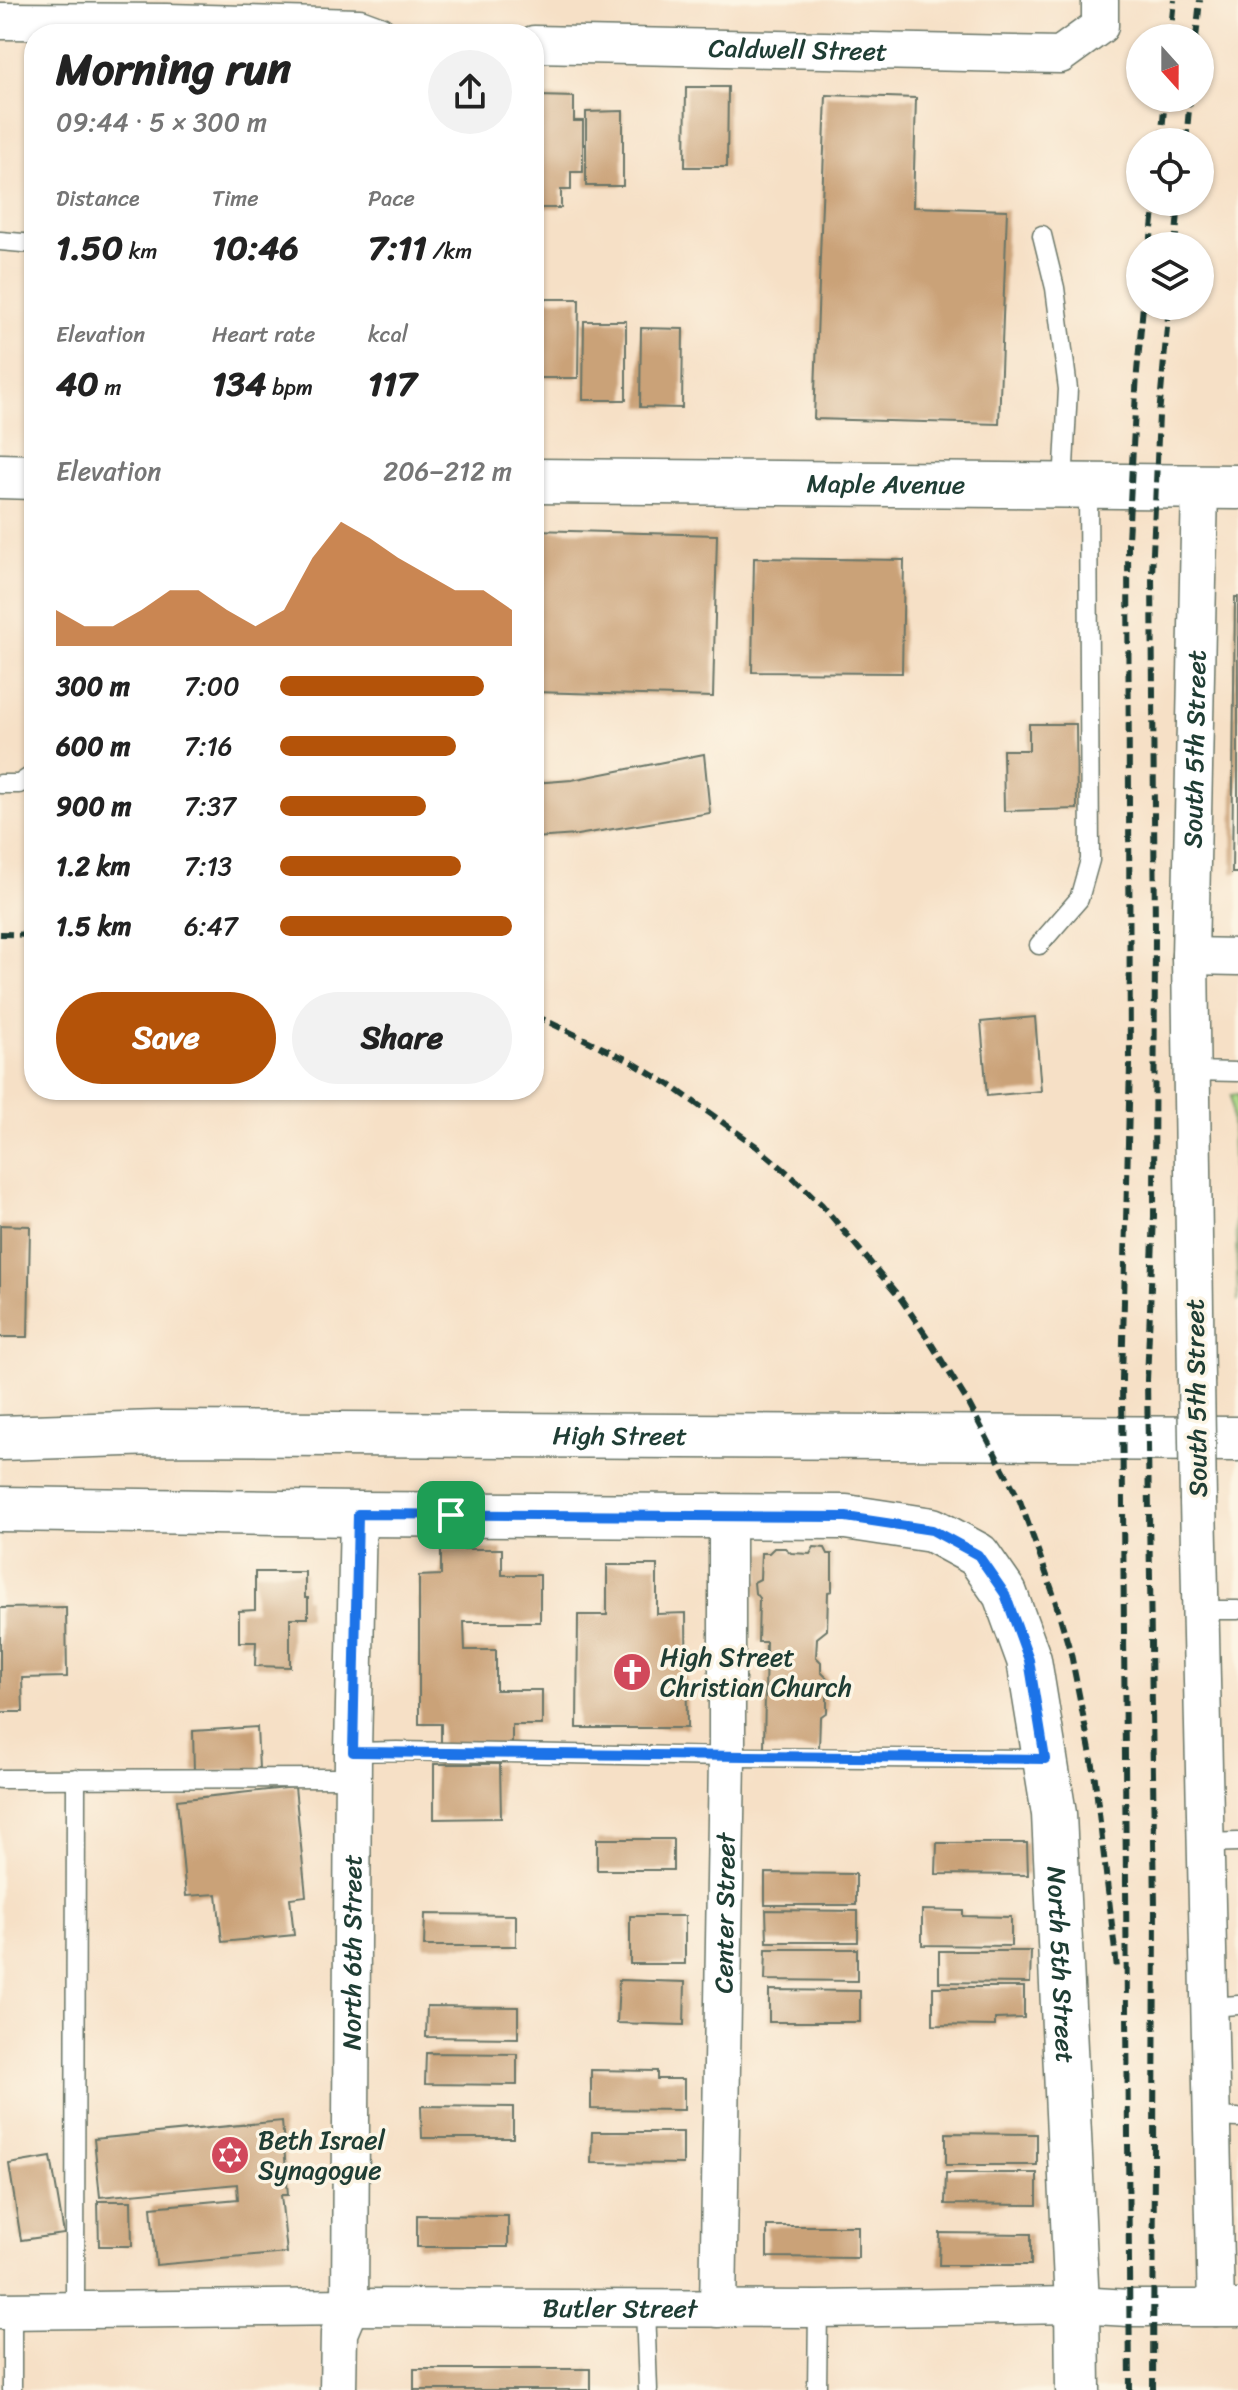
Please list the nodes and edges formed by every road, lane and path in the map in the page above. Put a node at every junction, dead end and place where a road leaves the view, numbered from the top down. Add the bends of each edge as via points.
1 (1100, 0) edge
2 (0, 21) edge
3 (72, 24) edge
4 (544, 44) edge
5 (1042, 235) dead end
6 (0, 241) edge
7 (24, 243) edge
8 (0, 476) edge
9 (24, 477) edge
10 (544, 481) edge
11 (1075, 486) junction
12 (1219, 487) edge
13 (24, 781) edge
14 (0, 784) edge
15 (1039, 945) dead end
16 (1190, 956) junction
17 (1238, 957) edge
18 (1191, 1071) junction
19 (1238, 1072) edge
20 (0, 1438) edge
21 (1238, 1439) edge
22 (0, 1509) edge
23 (358, 1514) junction
24 (727, 1516) junction
25 (1201, 1610) junction
26 (1238, 1610) edge
27 (727, 1757) junction
28 (1045, 1759) junction
29 (353, 1765) junction
30 (76, 1778) junction
31 (0, 1779) edge
32 (1222, 1842) edge
33 (1224, 2006) edge
34 (1225, 2118) edge
35 (1077, 2305) junction
36 (350, 2307) junction
37 (645, 2308) junction
38 (1227, 2308) edge
39 (718, 2309) junction
40 (818, 2309) junction
41 (6, 2311) edge
42 (75, 2311) junction
43 (12, 2390) edge
44 (338, 2390) edge
45 (648, 2390) edge
46 (817, 2390) edge
47 (1078, 2390) edge

1 - 4 street, Caldwell Street via 1100,26 1060,55
2 - 3 street
5 - 11 lane via 1055,288
6 - 7 lane
8 - 9 main road
10 - 11 main road, Maple Avenue
11 - 12 main road, Maple Avenue
11 - 15 lane via 1090,860 1079,899
12 - 16 street, South 5th Street
13 - 14 lane
16 - 17 street
16 - 18 street, South 5th Street
18 - 19 lane
18 - 25 street, South 5th Street, bridge
20 - 21 main road, High Street via 173,1433
22 - 23 main road
23 - 24 main road
23 - 29 street, North 6th Street
24 - 27 street, Center Street
24 - 28 main road, North 5th Street via 875,1521 932,1530 978,1555 1005,1594 1029,1660
25 - 26 lane
25 - 32 street, South 5th Street
27 - 28 lane
27 - 29 lane via 397,1751
27 - 39 street, Center Street
28 - 35 main road, North 5th Street via 1054,1814
29 - 30 lane
29 - 36 street, North 6th Street
30 - 31 lane
30 - 42 lane
32 - 33 street, South 5th Street
33 - 34 street, South 5th Street
34 - 38 street, South 5th Street
35 - 38 street, Butler Street
35 - 40 street, Butler Street
35 - 47 main road, North 5th Street
36 - 37 street, Butler Street
36 - 42 street, Butler Street
36 - 44 street, North 6th Street via 339,2333
37 - 39 street, Butler Street
37 - 45 lane
39 - 40 street, Butler Street
40 - 46 lane
41 - 42 street, Butler Street
41 - 43 lane

